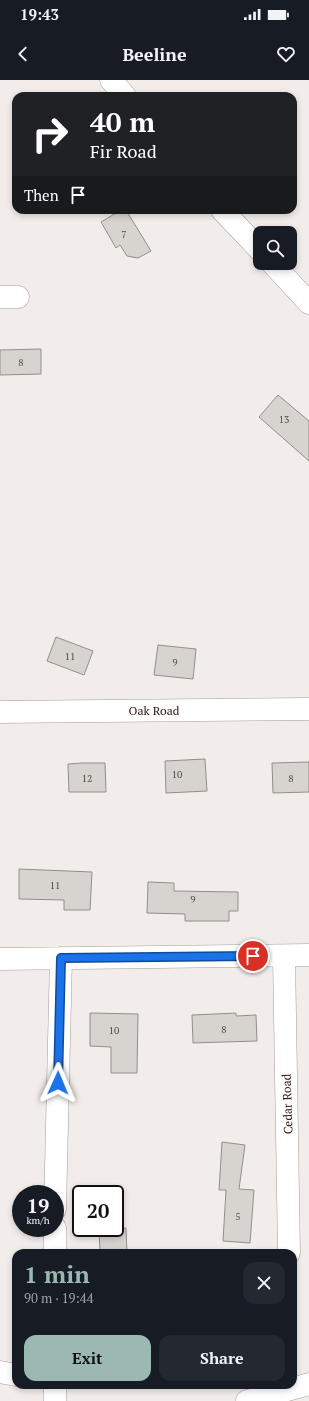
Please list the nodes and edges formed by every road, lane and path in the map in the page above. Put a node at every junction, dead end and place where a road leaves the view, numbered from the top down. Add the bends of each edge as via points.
1 (111, 80) edge
2 (121, 92) edge
3 (226, 214) edge
4 (253, 243) edge
5 (278, 270) edge
6 (309, 303) edge
7 (309, 709) edge
8 (0, 712) edge
9 (309, 955) edge
10 (284, 956) junction
11 (61, 958) junction
12 (0, 959) edge
13 (56, 1185) edge
14 (55, 1237) edge
15 (55, 1249) edge
16 (289, 1249) edge
17 (0, 1372) edge
18 (12, 1374) edge
19 (55, 1389) edge
20 (287, 1389) edge
21 (56, 1401) edge
22 (247, 1401) edge

1 - 2 street
3 - 4 street
5 - 6 street
7 - 8 street, Oak Road
9 - 10 street
10 - 11 street
10 - 16 street, Cedar Road
11 - 12 street
11 - 13 street
14 - 15 street
17 - 18 street
19 - 21 street
20 - 22 street

